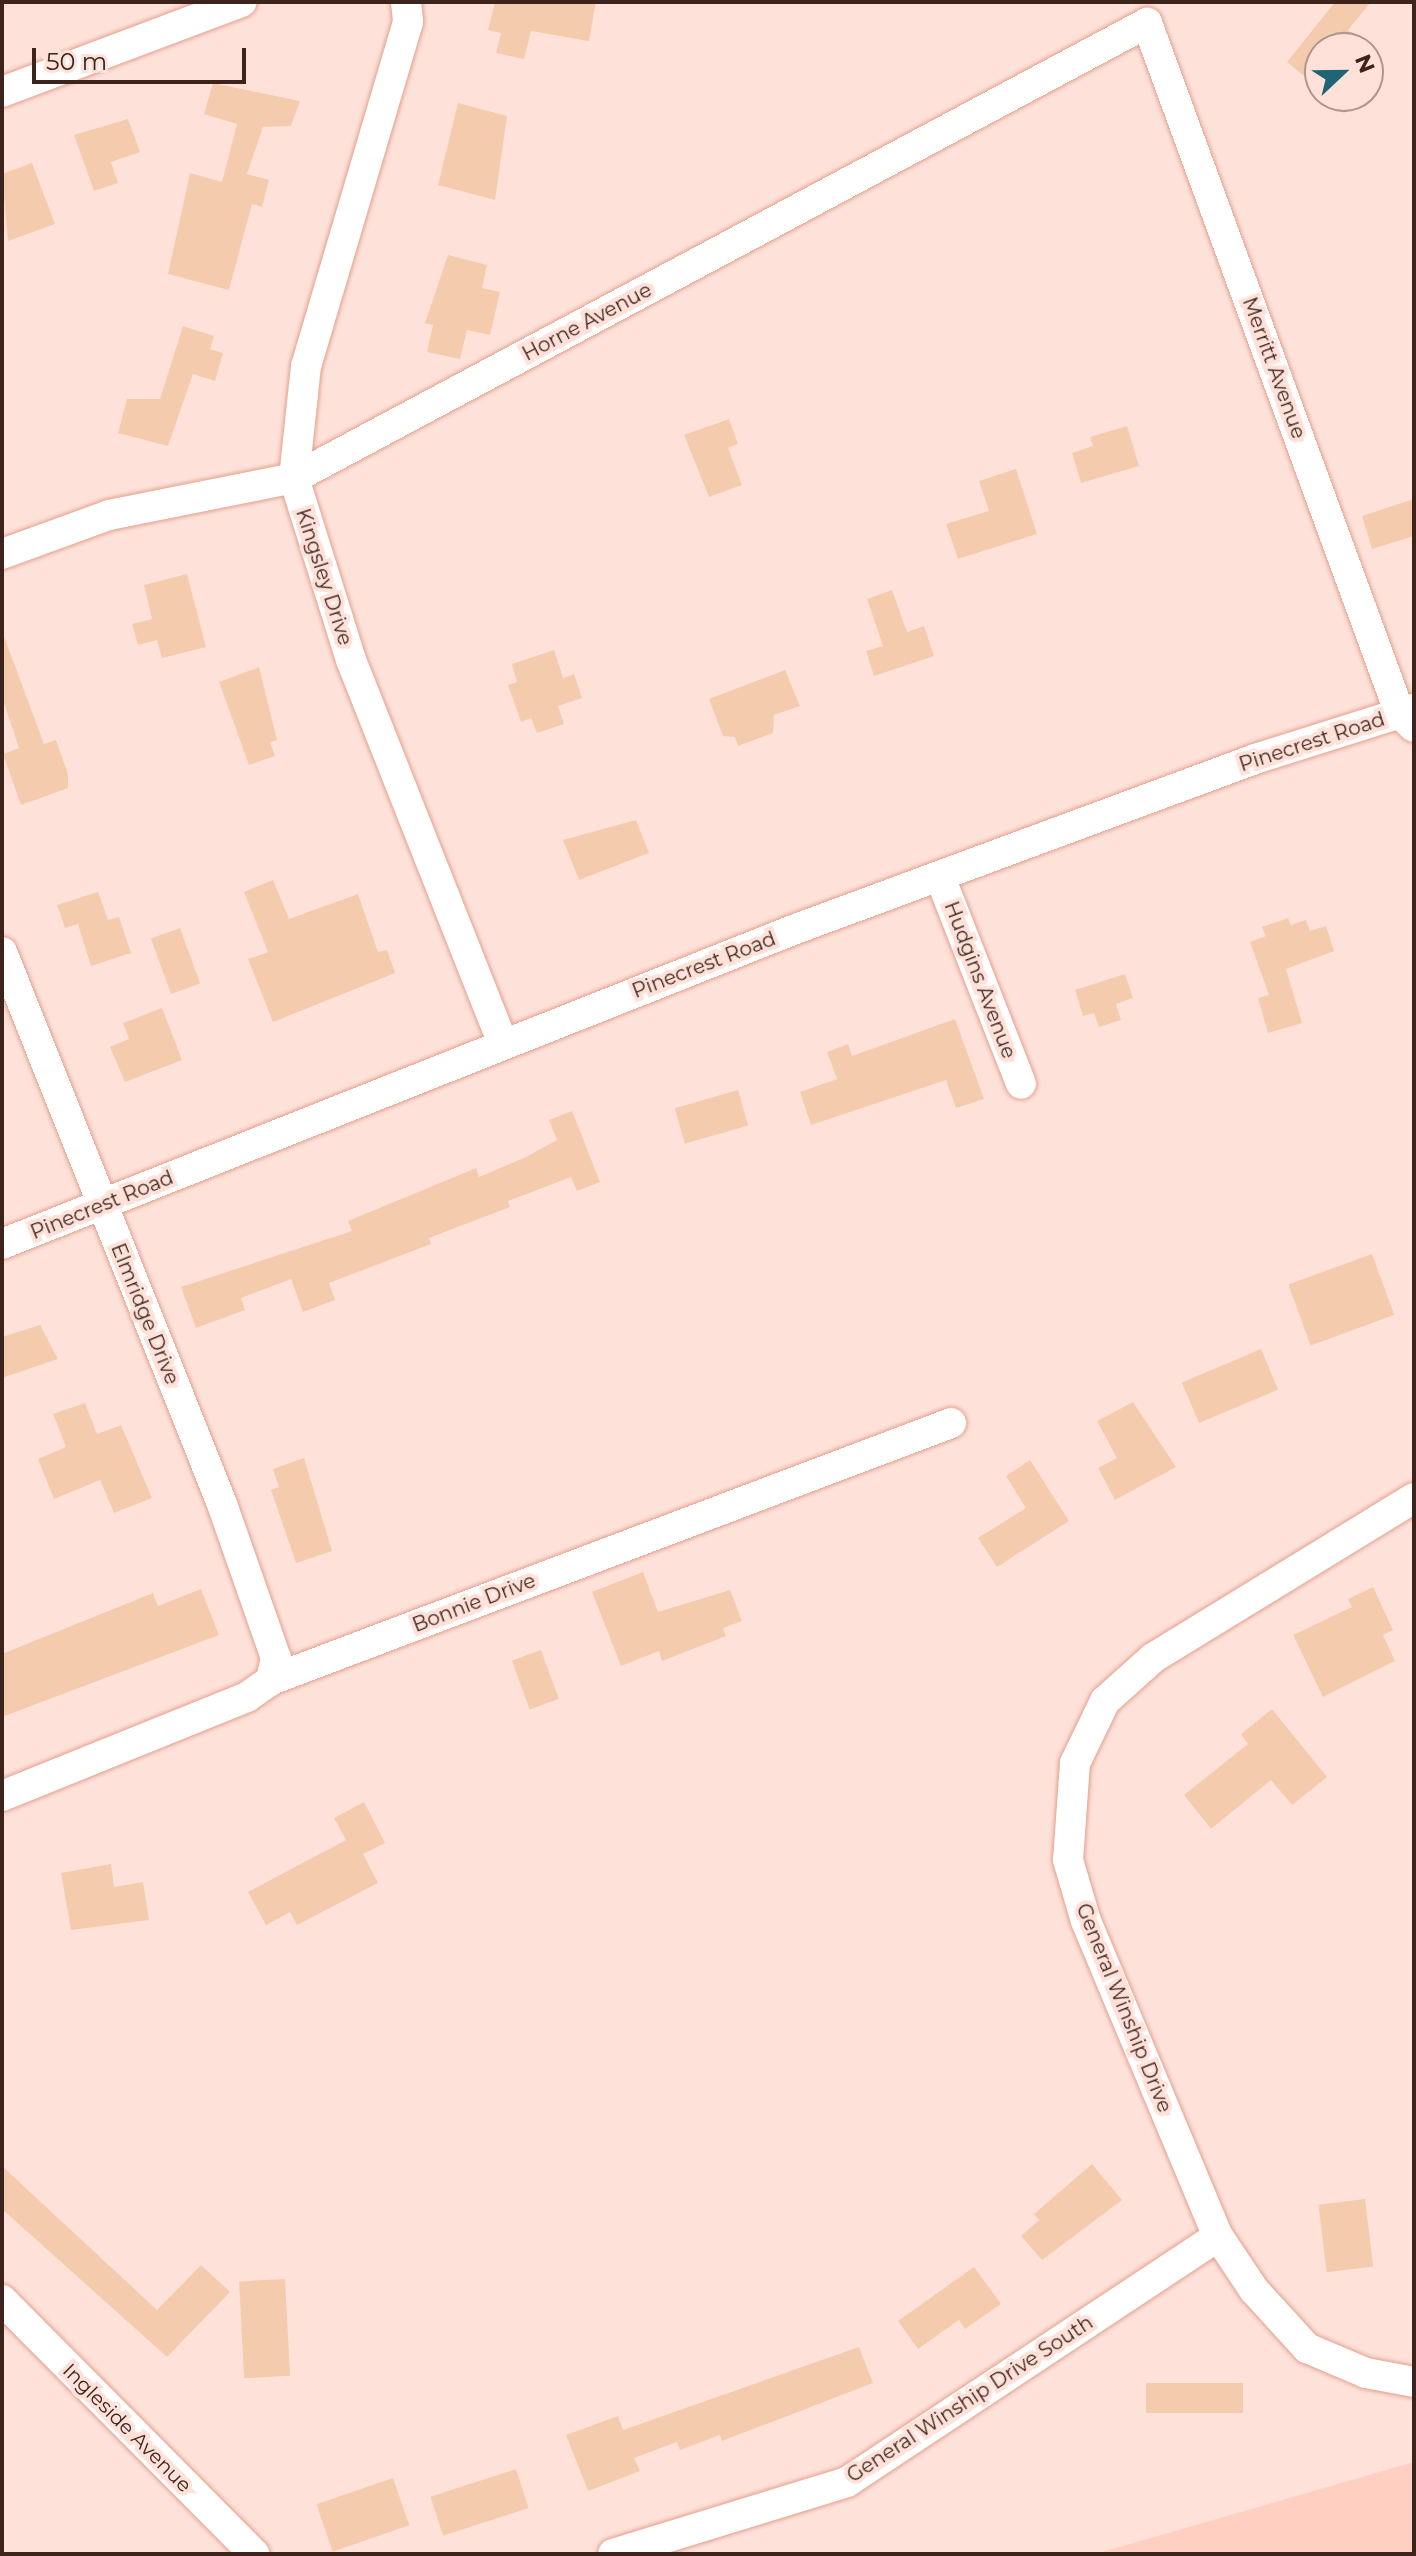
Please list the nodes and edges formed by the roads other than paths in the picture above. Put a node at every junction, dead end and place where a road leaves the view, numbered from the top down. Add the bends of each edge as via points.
1 (242, 2) edge
2 (406, 2) edge
3 (1147, 23) joint
4 (2, 92) edge
5 (294, 478) junction
6 (2, 554) edge
7 (1409, 717) edge
8 (940, 877) junction
9 (2, 952) edge
10 (503, 1043) junction
11 (1021, 1084) dead end
12 (101, 1206) junction
13 (2, 1244) edge
14 (951, 1423) dead end
15 (1414, 1498) edge
16 (271, 1680) junction
17 (2, 1796) edge
18 (1218, 2236) junction
19 (2, 2300) edge
20 (1414, 2382) edge
21 (254, 2554) edge
22 (613, 2554) edge

1 - 4 street
2 - 5 street, Kingsley Drive via 408,22 306,366
3 - 5 street, Horne Avenue
3 - 7 street, Merritt Avenue
5 - 6 street, Horne Avenue via 109,515
5 - 10 street, Kingsley Drive via 318,572
7 - 8 street, Pinecrest Road via 1255,759
8 - 10 street, Pinecrest Road
8 - 11 street, Hudgins Avenue
9 - 12 street, Elmridge Drive
10 - 12 street, Pinecrest Road
12 - 13 street, Pinecrest Road
12 - 16 street, Elmridge Drive via 222,1504 276,1658
14 - 16 street, Bonnie Drive
15 - 18 street, General Winship Drive via 1153,1658 1105,1701 1075,1763 1068,1860 1086,1921
16 - 17 street, Bonnie Drive via 247,1697
18 - 20 street, General Winship Drive via 1254,2290 1307,2348 1366,2373
18 - 22 street, General Winship Drive South via 847,2482
19 - 21 street, Ingleside Avenue

